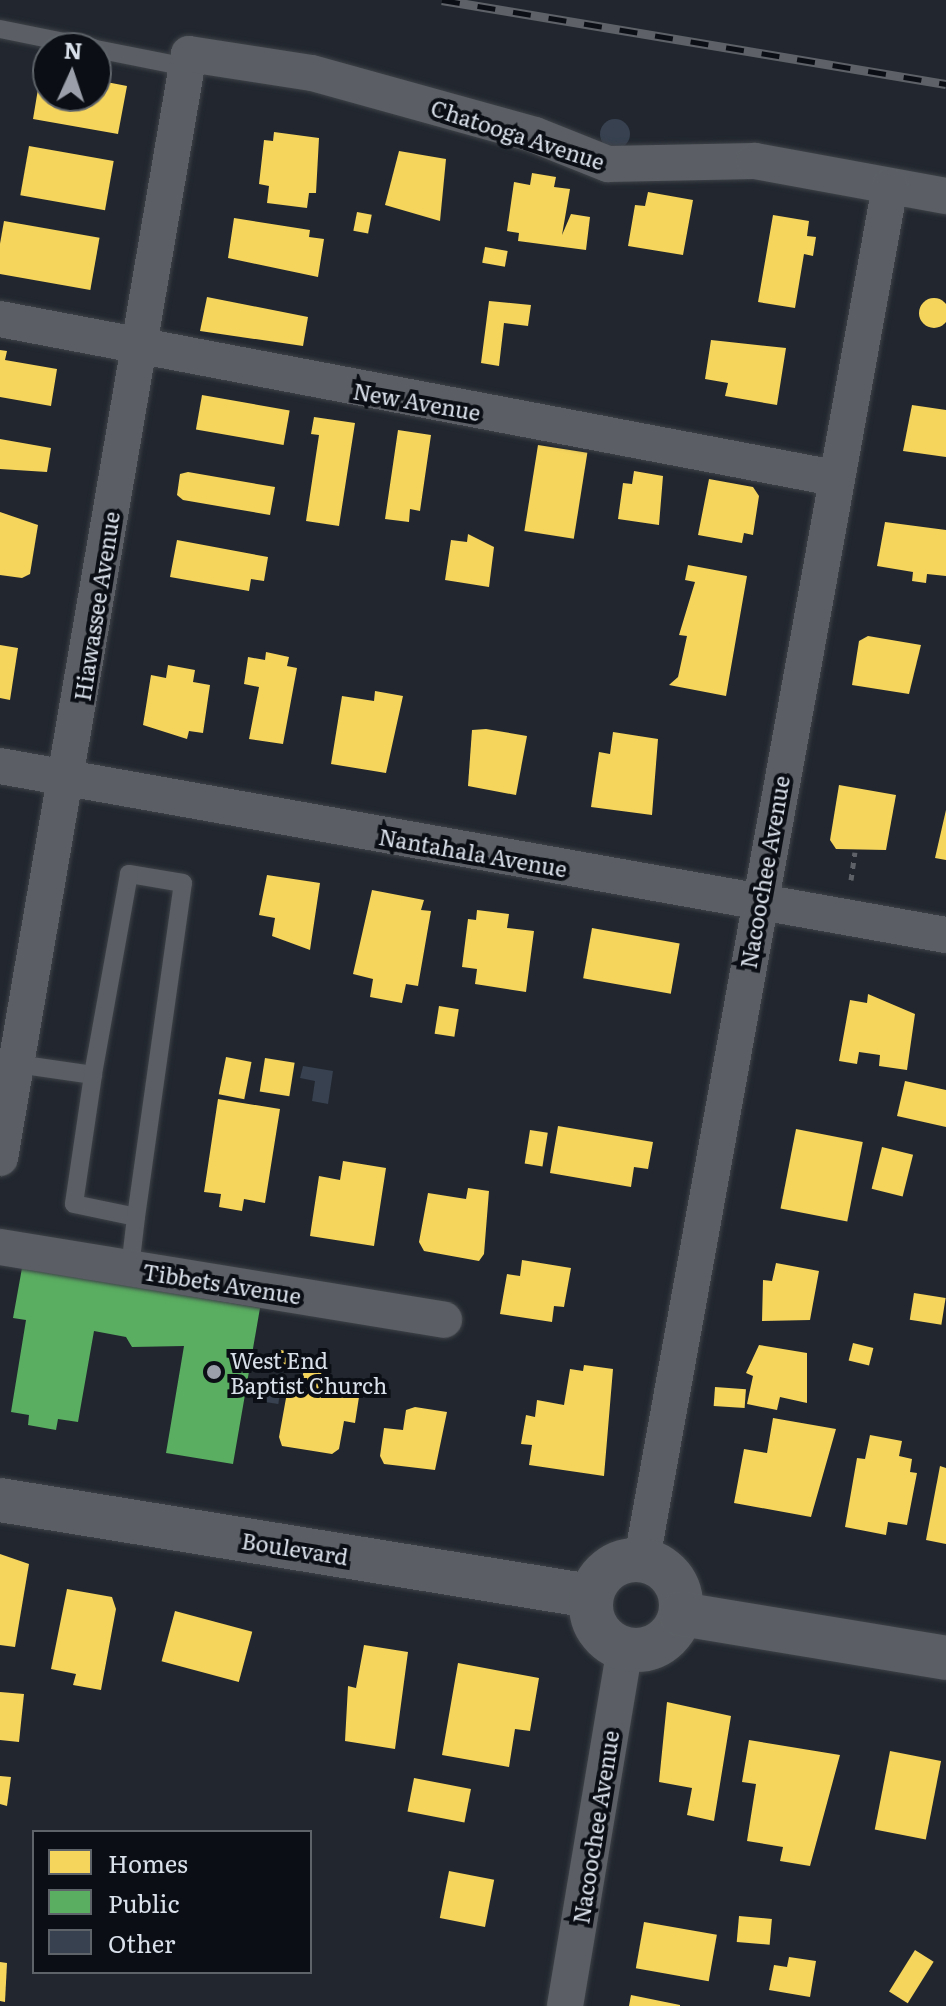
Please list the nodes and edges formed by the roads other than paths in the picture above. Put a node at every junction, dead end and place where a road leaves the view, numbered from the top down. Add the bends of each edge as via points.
1 (0, 29) edge
2 (32, 35) edge
3 (112, 50) edge
4 (188, 60) junction
5 (890, 186) junction
6 (946, 196) edge
7 (0, 319) edge
8 (138, 349) junction
9 (834, 478) junction
10 (0, 766) edge
11 (68, 781) junction
12 (758, 903) junction
13 (946, 935) edge
14 (17, 1064) junction
15 (93, 1075) junction
16 (0, 1158) edge
17 (136, 1217) junction
18 (0, 1247) edge
19 (130, 1268) junction
20 (444, 1320) dead end
21 (0, 1500) edge
22 (642, 1559) junction
23 (590, 1596) junction
24 (681, 1614) junction
25 (625, 1649) junction
26 (946, 1658) edge
27 (565, 2006) edge

1 - 2 lane
3 - 4 lane
4 - 5 street, Chatooga Avenue via 312,73 535,135 608,164 755,161
4 - 8 street, Hiawassee Avenue
5 - 6 street, Chatooga Avenue
5 - 9 street, Nacoochee Avenue
7 - 8 street, New Avenue
8 - 9 street, New Avenue
8 - 11 street, Hiawassee Avenue
9 - 12 street, Nacoochee Avenue
10 - 11 street, Nantahala Avenue
11 - 12 street, Nantahala Avenue
11 - 14 street, Hiawassee Avenue
12 - 13 street, Nantahala Avenue
12 - 22 street, Nacoochee Avenue
14 - 15 lane
14 - 16 street, Hiawassee Avenue
15 - 17 lane via 74,1204
15 - 17 lane via 129,874 183,883
17 - 19 lane
18 - 19 street, Tibbets Avenue
19 - 20 street, Tibbets Avenue
21 - 23 street, Boulevard
22 - 23 street via 610,1567
22 - 24 street via 674,1579
23 - 25 street via 597,1630
24 - 25 street via 660,1644
24 - 26 street
25 - 27 street, Nacoochee Avenue

